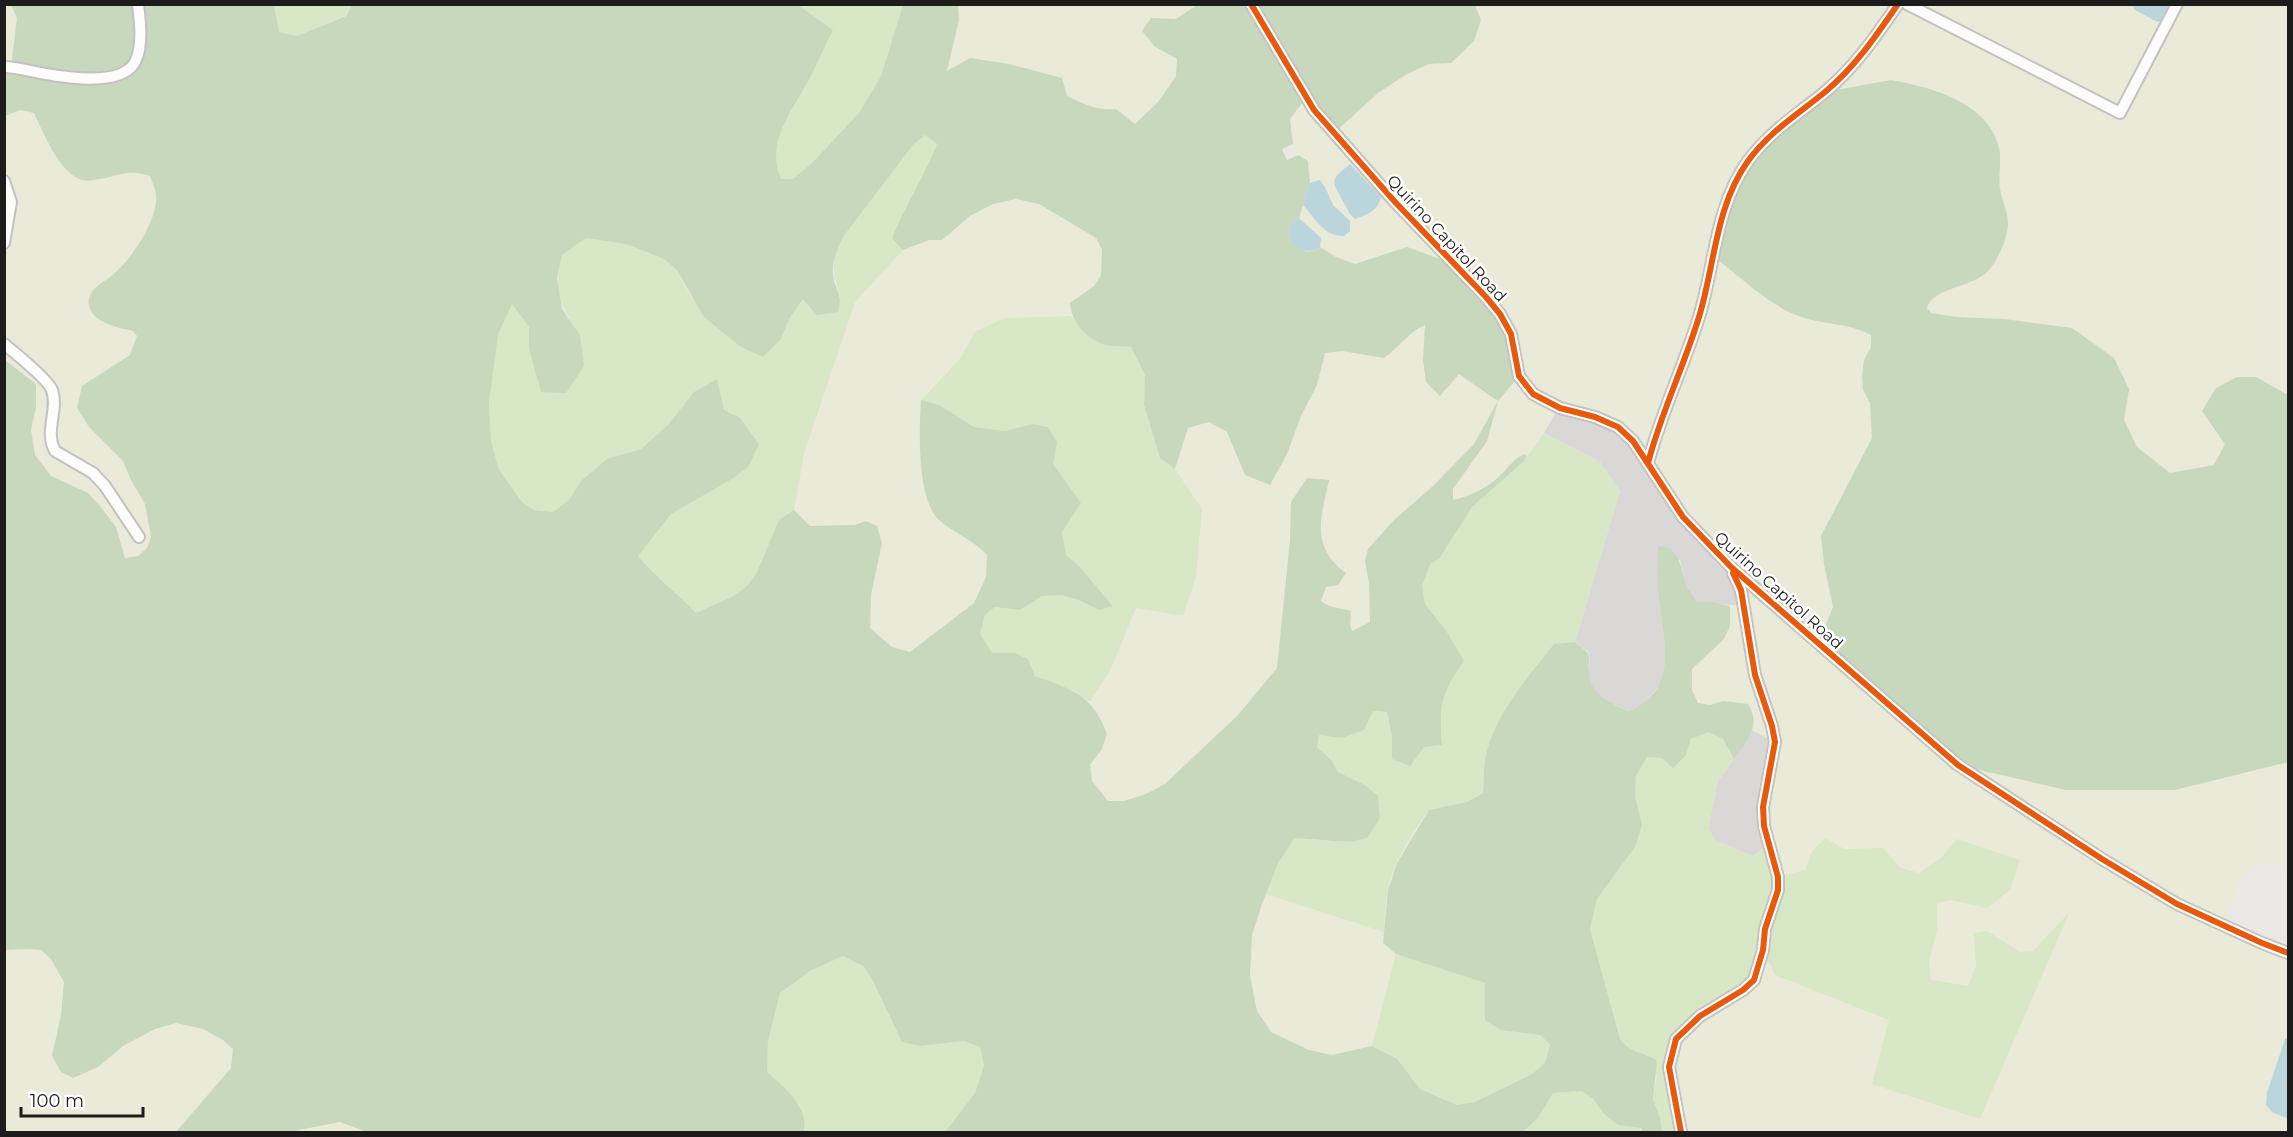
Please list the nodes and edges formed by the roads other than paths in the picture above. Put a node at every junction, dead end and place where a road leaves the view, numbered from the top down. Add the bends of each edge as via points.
1 (138, 4) edge
2 (1251, 4) edge
3 (1898, 4) edge
4 (1906, 4) edge
5 (2177, 4) edge
6 (4, 67) edge
7 (4, 181) edge
8 (4, 243) edge
9 (4, 344) edge
10 (1648, 463) junction
11 (139, 537) dead end
12 (1731, 567) junction
13 (2289, 953) edge
14 (1681, 1132) edge

1 - 6 street via 136,60 128,70 111,78 64,77
2 - 10 street, Quirino Capitol Road via 1314,110 1500,314 1511,334 1519,376 1533,394 1560,408 1618,427
3 - 10 street via 1854,64 1760,145 1733,185 1700,315
4 - 5 street via 2120,113
7 - 8 street via 11,202
9 - 11 street via 51,387 51,438 55,451 93,473
10 - 12 street, Quirino Capitol Road via 1683,518
12 - 13 street, Quirino Capitol Road via 1958,765 2177,904
12 - 14 street via 1742,590 1755,675 1775,742 1763,807 1778,890 1754,980 1700,1016 1676,1039 1669,1067

